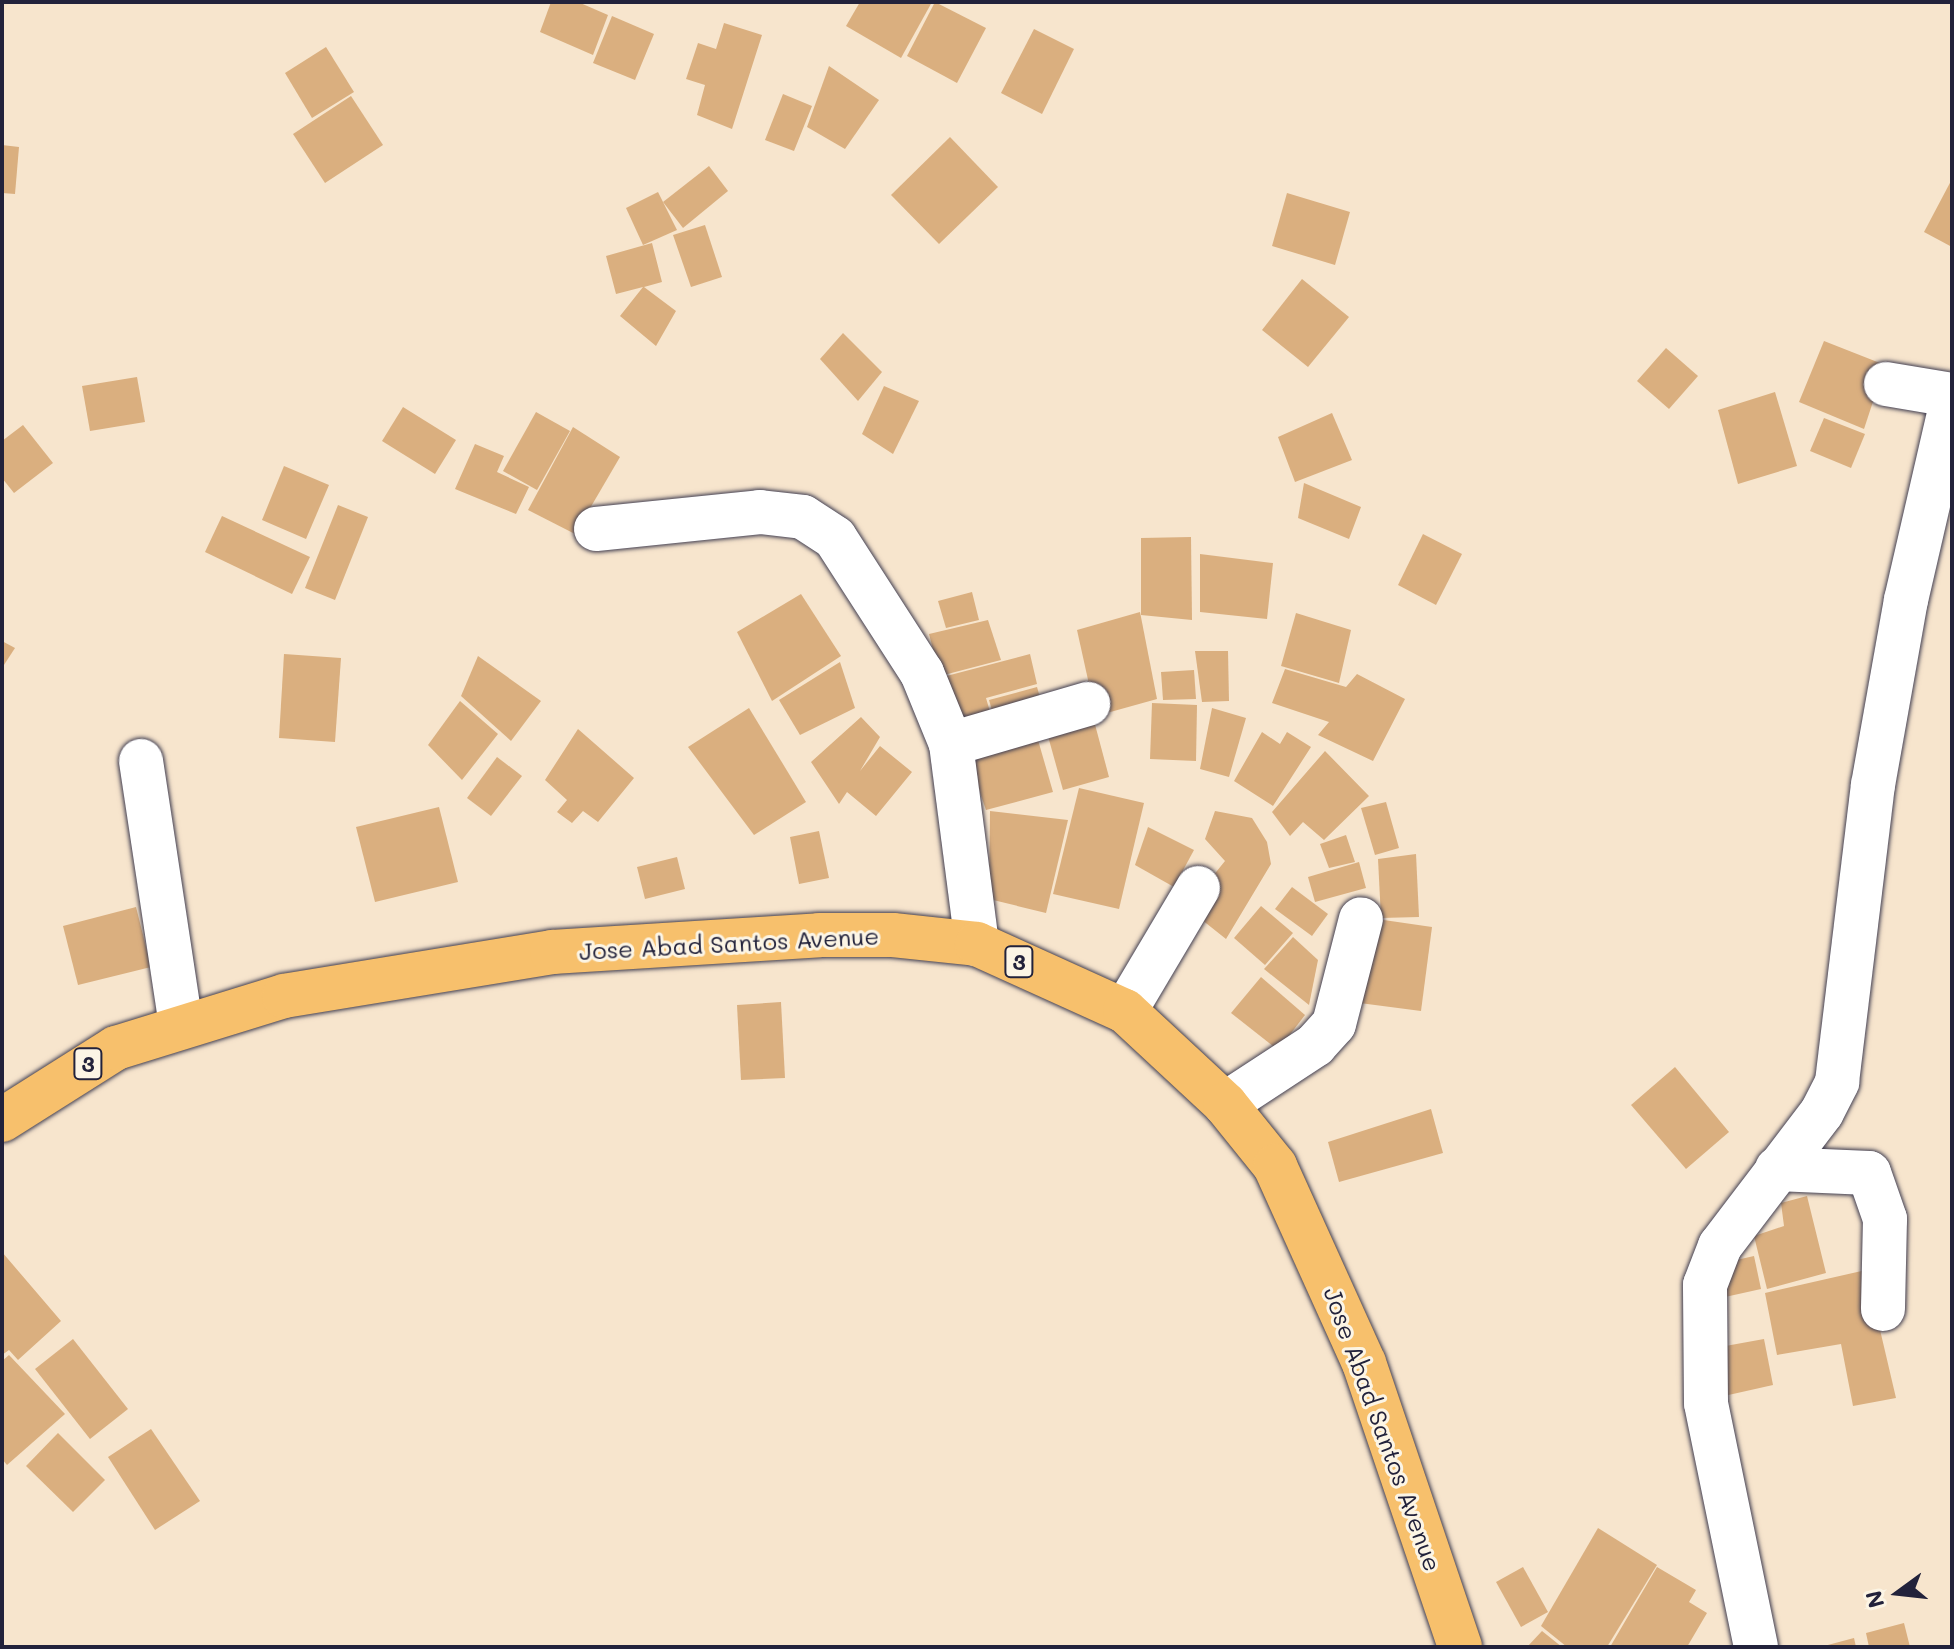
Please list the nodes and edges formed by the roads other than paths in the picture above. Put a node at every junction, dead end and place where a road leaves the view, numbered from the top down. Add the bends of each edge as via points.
1 (1886, 384) dead end
2 (1952, 395) edge
3 (1952, 401) edge
4 (596, 529) dead end
5 (1088, 704) dead end
6 (951, 744) junction
7 (141, 761) dead end
8 (1198, 888) dead end
9 (1361, 919) dead end
10 (977, 944) junction
11 (1125, 1011) junction
12 (181, 1024) junction
13 (1225, 1104) junction
14 (2, 1120) edge
15 (1777, 1169) junction
16 (1883, 1309) dead end
17 (1460, 1647) edge
18 (1756, 1647) edge

1 - 2 street
3 - 15 street via 1906,600 1873,785 1837,1082 1822,1112
4 - 6 street via 760,512 803,517 835,538 866,579 922,673
5 - 6 street
6 - 10 street
7 - 12 street
8 - 11 street
9 - 13 street via 1334,1024 1315,1045
10 - 11 highway, Jose Abad Santos Avenue / 3
10 - 12 highway, Jose Abad Santos Avenue / 3 via 893,935 819,935 552,952 284,996
11 - 13 highway, Jose Abad Santos Avenue / 3
12 - 14 highway, Jose Abad Santos Avenue / 3 via 116,1048
13 - 17 highway, Jose Abad Santos Avenue / 3 via 1275,1166 1329,1278 1364,1363
15 - 16 street via 1869,1173 1885,1219
15 - 18 street via 1720,1246 1705,1285 1703,1326 1706,1403

